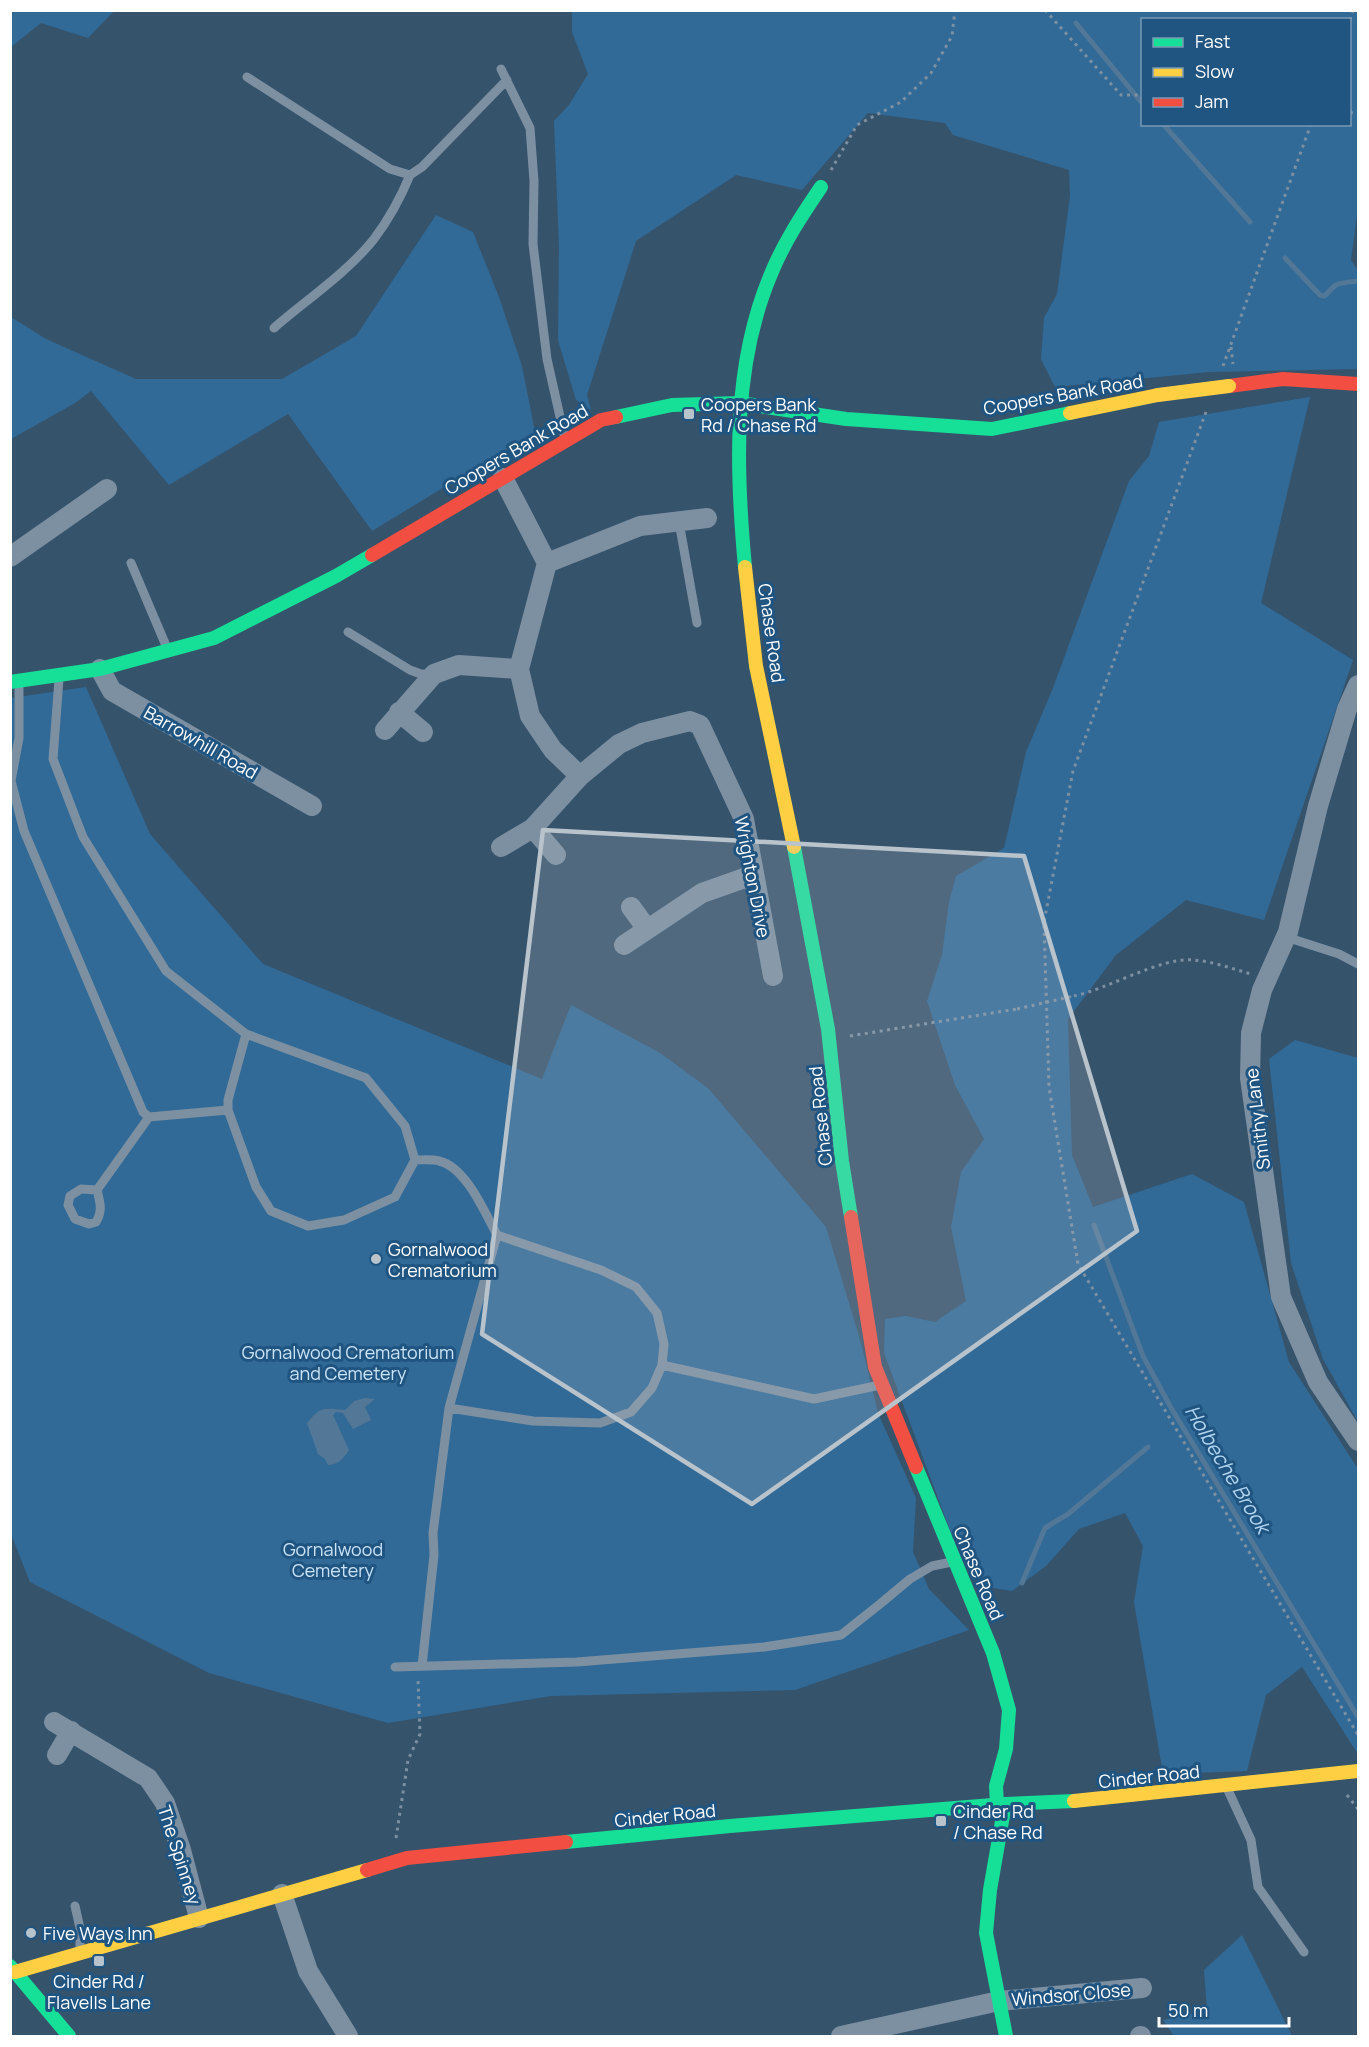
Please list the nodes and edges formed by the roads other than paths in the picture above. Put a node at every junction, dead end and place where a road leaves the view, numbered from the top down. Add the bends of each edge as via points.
1 (501, 69) dead end
2 (247, 77) dead end
3 (507, 80) junction
4 (410, 175) junction
5 (821, 187) road end
6 (274, 328) dead end
7 (1359, 384) edge
8 (740, 403) junction
9 (565, 441) junction
10 (503, 478) junction
11 (107, 489) dead end
12 (707, 518) dead end
13 (679, 522) junction
14 (10, 557) edge
15 (131, 563) dead end
16 (547, 563) junction
17 (697, 623) dead end
18 (348, 632) dead end
19 (168, 651) junction
20 (99, 669) junction
21 (519, 669) junction
22 (434, 674) junction
23 (59, 676) junction
24 (14, 682) edge
25 (1359, 685) edge
26 (399, 712) junction
27 (385, 730) dead end
28 (423, 732) dead end
29 (580, 776) junction
30 (312, 806) dead end
31 (533, 828) junction
32 (501, 847) dead end
33 (556, 855) dead end
34 (753, 875) junction
35 (632, 907) dead end
36 (647, 929) junction
37 (1286, 938) junction
38 (624, 945) dead end
39 (1359, 964) edge
40 (773, 975) dead end
41 (246, 1034) junction
42 (228, 1110) junction
43 (149, 1118) junction
44 (415, 1160) junction
45 (97, 1190) dead end
46 (496, 1235) junction
47 (662, 1365) junction
48 (882, 1384) junction
49 (449, 1408) junction
50 (1359, 1441) edge
51 (954, 1562) junction
52 (420, 1666) junction
53 (395, 1667) dead end
54 (57, 1755) dead end
55 (1359, 1771) edge
56 (1226, 1785) junction
57 (1001, 1804) junction
58 (282, 1894) junction
59 (75, 1906) dead end
60 (200, 1918) junction
61 (1304, 1952) dead end
62 (80, 1953) junction
63 (12, 1972) edge
64 (1142, 1988) dead end
65 (999, 2001) junction
66 (69, 2037) edge
67 (348, 2037) edge
68 (841, 2037) edge
69 (1006, 2037) edge

1 - 3 lane
2 - 4 lane via 390,169
3 - 4 lane
3 - 9 lane via 530,128 535,256 547,359
4 - 6 lane via 399,201 373,240
5 - 8 street, Chase Road via 789,235 770,275 749,342
7 - 8 street, Coopers Bank Road, bridge via 1283,379 1158,395 992,429 846,419
8 - 9 street, Coopers Bank Road via 672,405 601,420
8 - 48 street, Chase Road via 740,516 756,666 806,902 830,1046 846,1184 875,1367
9 - 10 street, Coopers Bank Road
10 - 16 street
10 - 19 street, Coopers Bank Road via 326,581 214,638
11 - 14 street
12 - 13 street
13 - 16 street via 640,526
13 - 17 lane
15 - 19 lane
16 - 21 street
18 - 22 lane via 410,670
19 - 20 street, Coopers Bank Road
20 - 23 street, Coopers Bank Road
20 - 30 street, Barrowhill Road via 112,691
21 - 22 street via 459,665
21 - 29 street via 530,716 553,750
22 - 26 street
23 - 24 street, Coopers Bank Road
23 - 41 lane via 53,759 83,837 166,971
24 - 43 lane via 19,738 11,782 24,831 143,1112
25 - 37 street, Smithy Lane via 1347,709 1318,806
26 - 27 street
26 - 28 street
29 - 31 street
29 - 34 street, Wrighton Drive via 619,744 642,733 690,721 700,725 744,819
31 - 32 street
31 - 33 street
34 - 36 street via 702,893
34 - 40 street, Wrighton Drive
35 - 36 street
36 - 38 street
37 - 39 lane
37 - 50 street, Smithy Lane via 1262,990 1251,1033 1250,1078 1281,1297 1318,1382
41 - 42 lane
41 - 44 lane via 366,1078 405,1126
42 - 43 lane
42 - 44 lane via 256,1187 271,1211 308,1226 344,1220 395,1197
43 - 45 lane
44 - 46 lane via 440,1161 455,1169 479,1200
46 - 47 lane via 601,1270 636,1287 657,1313 664,1344
46 - 49 lane
47 - 48 lane via 814,1399
47 - 49 lane via 652,1388 631,1412 600,1423 533,1421
48 - 51 street, Chase Road
49 - 52 lane
51 - 52 lane via 932,1566 910,1579 841,1635 764,1647 577,1662
51 - 57 street, Chase Road via 993,1653 1009,1710 1006,1749 996,1786
52 - 53 lane
54 - 60 street, The Spinney via 62,1726 147,1778 165,1803
55 - 56 street, Cinder Road
56 - 57 street, Cinder Road via 1060,1803
56 - 61 lane via 1251,1840 1258,1887
57 - 58 street, Cinder Road via 407,1858
57 - 65 street, Chase Road via 986,1933
58 - 60 street, Cinder Road
58 - 67 street via 308,1971
59 - 62 lane
60 - 62 street, Cinder Road
62 - 63 street, Cinder Road
63 - 66 street
64 - 65 street, Windsor Close
65 - 68 street, Windsor Close
65 - 69 street, Chase Road

